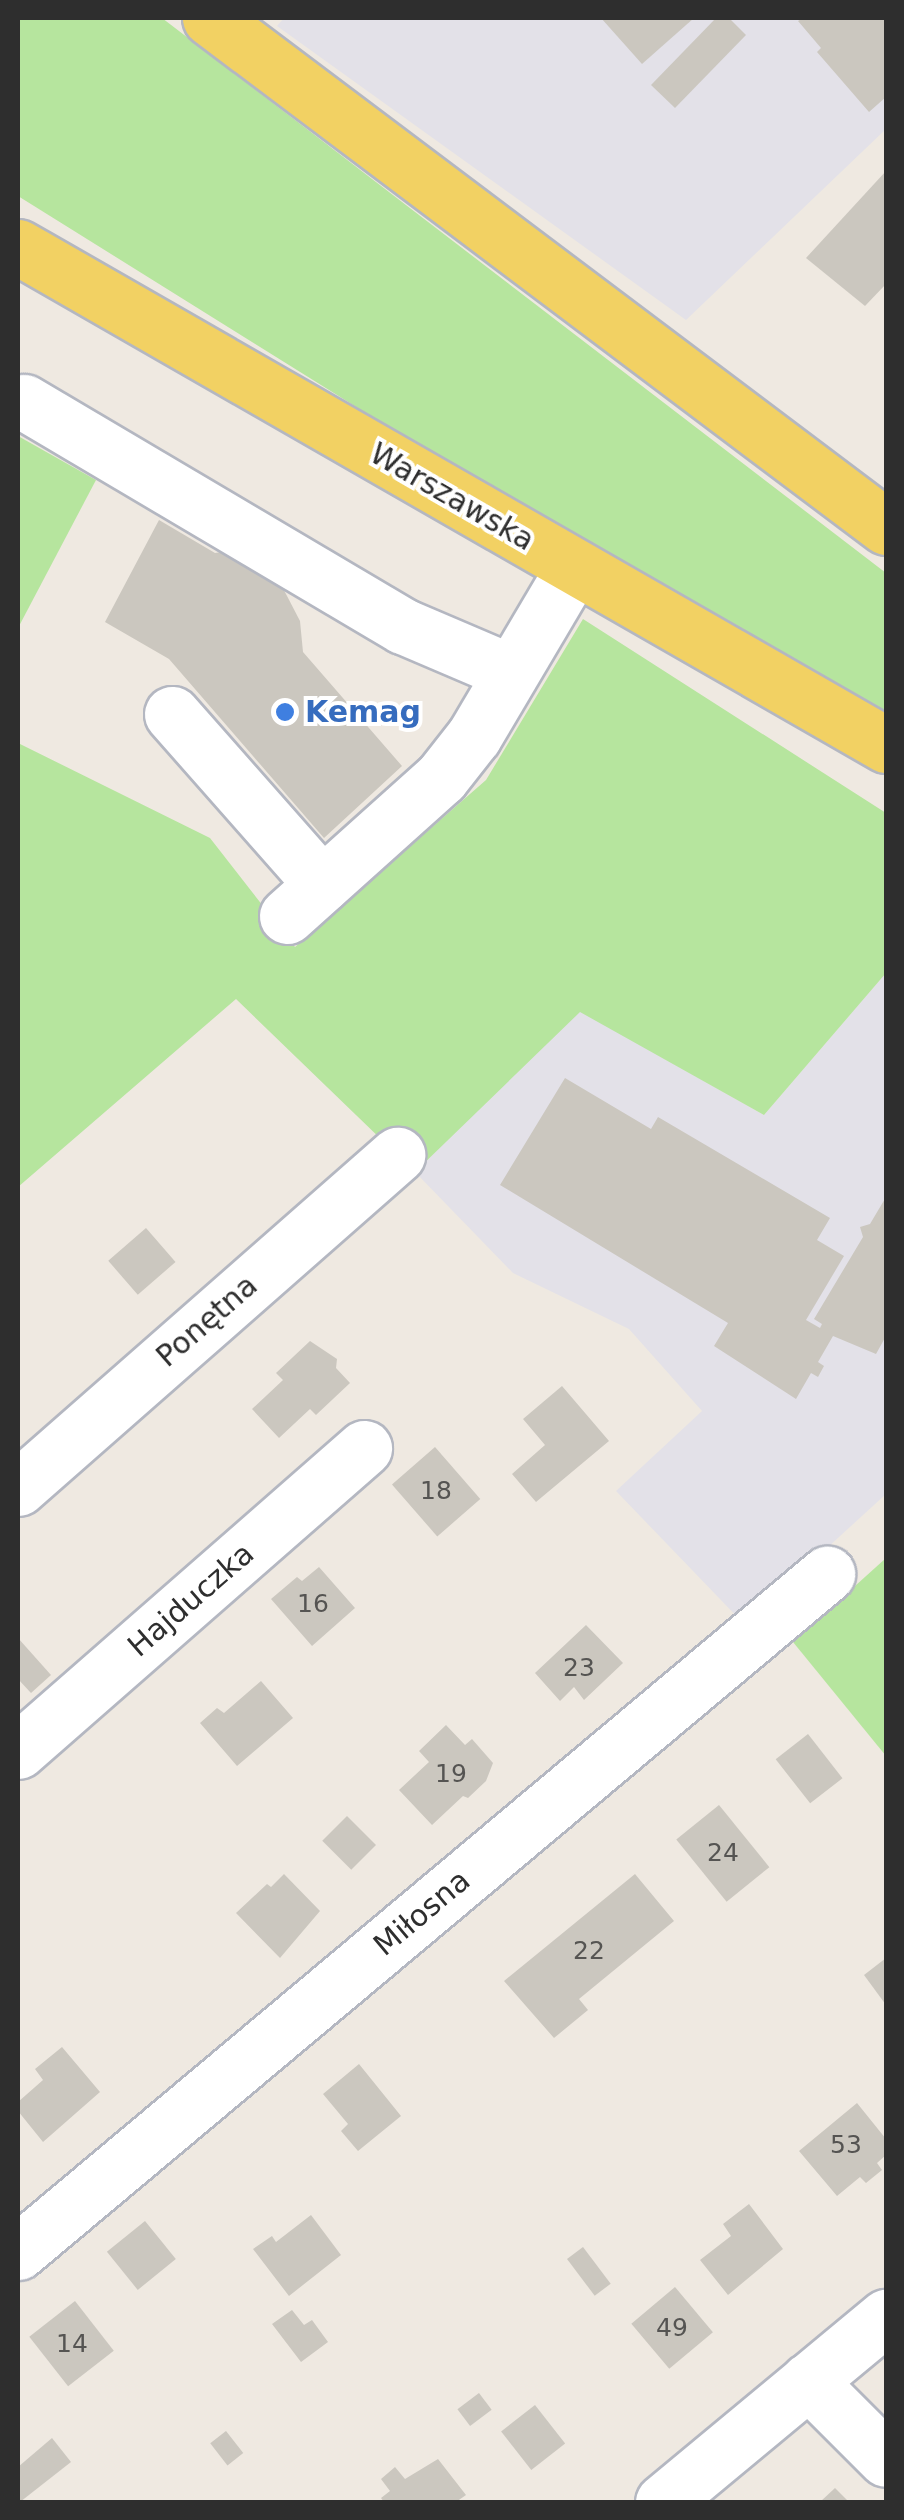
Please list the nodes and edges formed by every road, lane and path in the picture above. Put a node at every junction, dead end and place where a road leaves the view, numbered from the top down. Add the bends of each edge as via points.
1 (210, 18) edge
2 (18, 247) edge
3 (24, 402) dead end
4 (886, 527) edge
5 (574, 567) junction
6 (511, 672) junction
7 (172, 714) dead end
8 (886, 745) edge
9 (397, 1155) dead end
10 (364, 1448) dead end
11 (18, 1488) edge
12 (827, 1574) dead end
13 (18, 1751) edge
14 (18, 2252) edge
15 (886, 2317) edge
16 (808, 2381) junction
17 (886, 2459) edge
18 (664, 2502) edge

1 - 4 main road
2 - 5 main road, Warszawska
3 - 6 street via 402,626
5 - 6 street
5 - 8 main road, Warszawska
6 - 7 street via 441,778 304,900
9 - 11 street, Ponętna
10 - 13 street, Hajduczka
12 - 14 street, Miłosna
15 - 16 street
16 - 17 street
16 - 18 street

